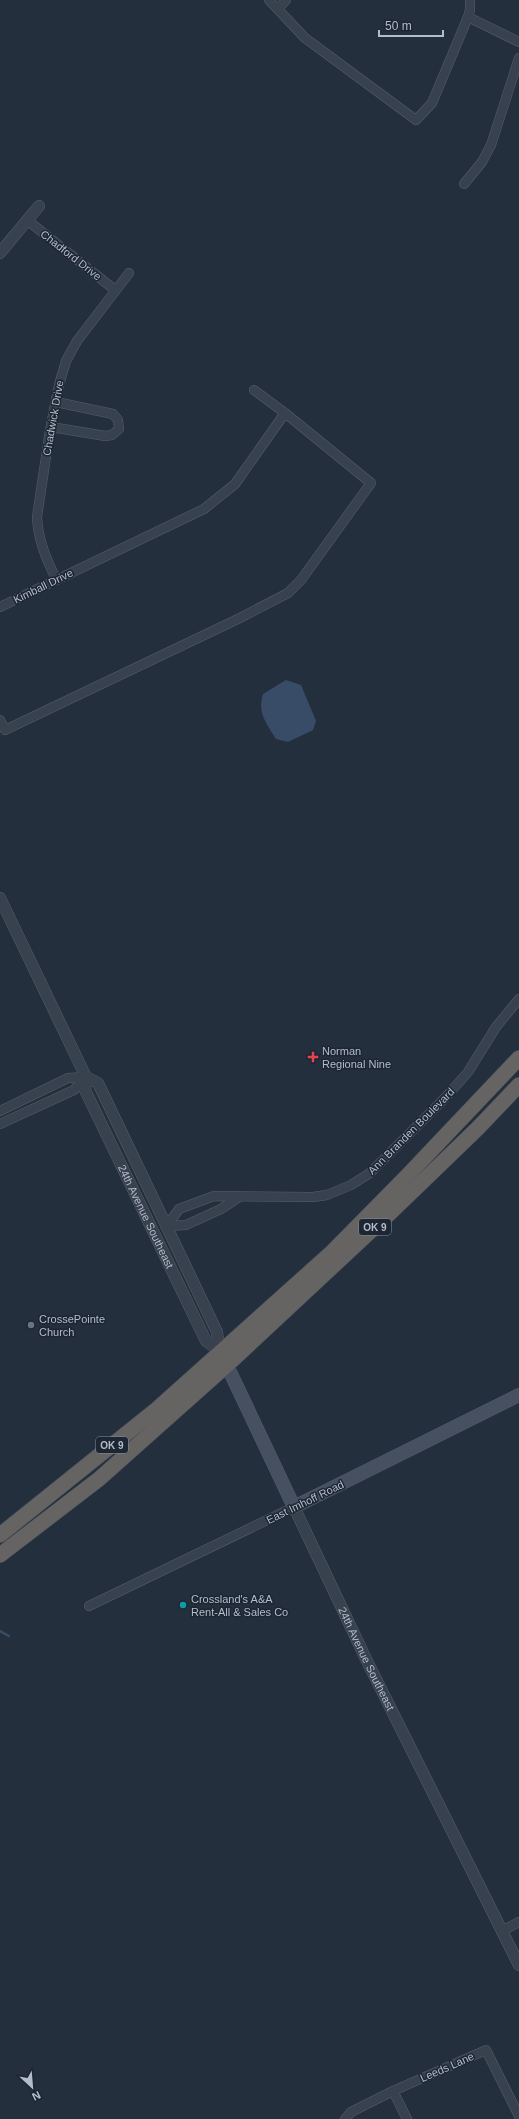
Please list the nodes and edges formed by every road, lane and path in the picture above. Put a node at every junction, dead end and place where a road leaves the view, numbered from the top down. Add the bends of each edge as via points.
1 (269, 0) edge
2 (286, 0) edge
3 (470, 0) edge
4 (278, 9) junction
5 (468, 17) junction
6 (519, 42) edge
7 (519, 58) edge
8 (464, 184) dead end
9 (39, 206) dead end
10 (27, 220) junction
11 (0, 253) edge
12 (129, 274) dead end
13 (116, 290) junction
14 (254, 390) dead end
15 (56, 402) junction
16 (285, 413) junction
17 (51, 427) junction
18 (57, 580) junction
19 (0, 607) edge
20 (0, 720) edge
21 (0, 898) edge
22 (519, 999) edge
23 (519, 1058) edge
24 (86, 1077) junction
25 (519, 1085) edge
26 (0, 1111) edge
27 (0, 1124) edge
28 (239, 1197) junction
29 (167, 1226) junction
30 (222, 1355) junction
31 (519, 1395) edge
32 (294, 1508) junction
33 (0, 1535) edge
34 (0, 1555) edge
35 (90, 1606) dead end
36 (519, 1922) edge
37 (502, 1930) junction
38 (519, 1965) edge
39 (394, 2091) junction
40 (519, 2116) edge
41 (345, 2119) edge
42 (407, 2119) edge

1 - 4 street
2 - 4 street
3 - 5 street
4 - 5 street via 305,38 416,120 432,103
5 - 6 street
7 - 8 street via 491,145 482,162
9 - 10 street
10 - 11 street
10 - 13 street, Chadford Drive
12 - 13 street, Chadwick Drive
13 - 15 street, Chadwick Drive via 70,351 62,372
14 - 16 street
15 - 17 street, Chadwick Drive
15 - 17 street via 113,414 118,420 119,428 105,436
16 - 18 street, Kimball Drive via 235,484 204,509
16 - 20 street via 371,483 301,580 288,593 240,618 5,730
17 - 18 street, Chadwick Drive via 37,526 42,549
18 - 19 street, Kimball Drive
21 - 24 street, 24th Avenue Southeast
22 - 28 street, Ann Branden Boulevard via 496,1027 468,1072 383,1160 359,1180 327,1195 313,1197
23 - 30 highway, OK 9 via 331,1253
24 - 26 street via 68,1078
24 - 27 street via 74,1090
24 - 29 street, 24th Avenue Southeast via 98,1083
24 - 30 street, 24th Avenue Southeast via 85,1090 206,1341
25 - 30 highway, OK 9 via 390,1213
28 - 29 street via 221,1209 186,1225
28 - 29 street, Ann Branden Boulevard via 214,1196 179,1208
29 - 30 street, 24th Avenue Southeast via 218,1332
30 - 32 main road, 24th Avenue Southeast
30 - 33 highway, OK 9
30 - 34 highway, OK 9 via 99,1479
31 - 32 main road, East Imhoff Road
32 - 35 street, East Imhoff Road
32 - 37 street, 24th Avenue Southeast via 366,1659
36 - 37 street
37 - 38 street, 24th Avenue Southeast
39 - 40 street, Leeds Lane via 486,2050
39 - 41 street, Leeds Lane via 352,2112
39 - 42 street

